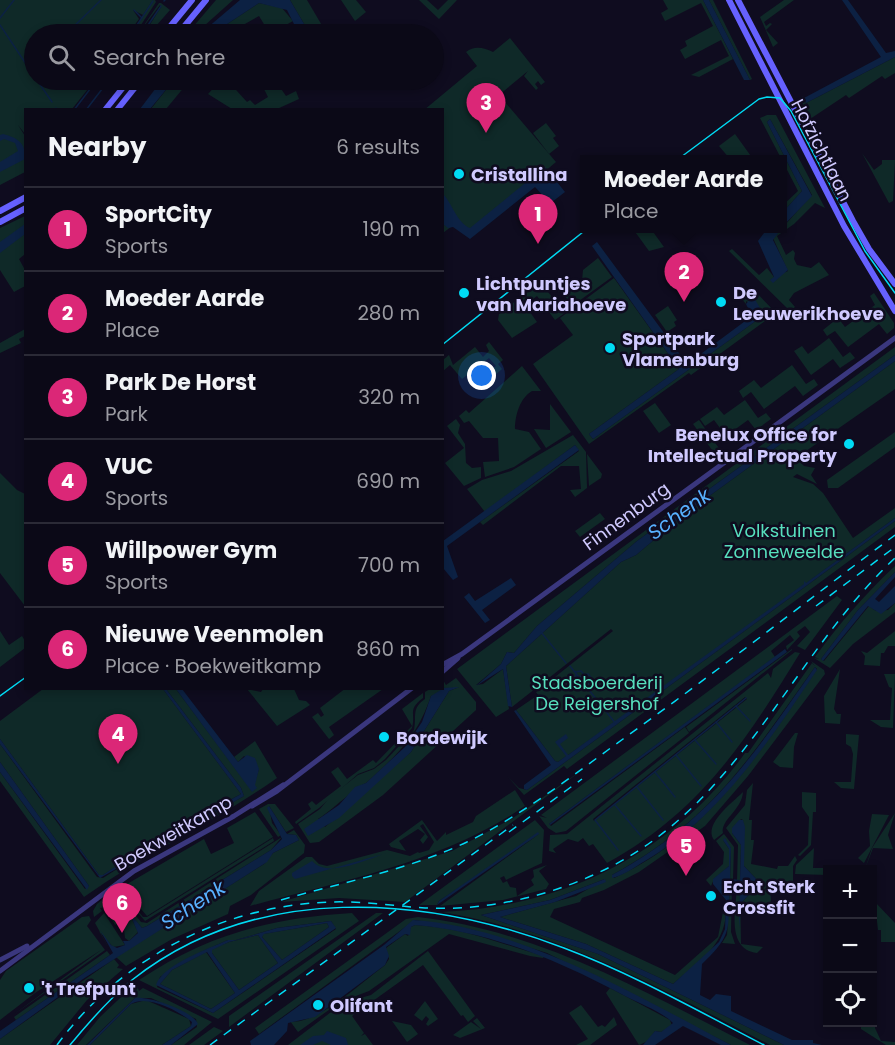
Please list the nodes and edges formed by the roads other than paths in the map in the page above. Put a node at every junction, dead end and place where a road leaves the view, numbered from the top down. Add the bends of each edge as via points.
1 (192, 0) edge
2 (206, 0) edge
3 (729, 0) edge
4 (738, 0) edge
5 (172, 24) edge
6 (186, 24) edge
7 (121, 90) edge
8 (133, 90) edge
9 (107, 108) edge
10 (119, 108) edge
11 (24, 197) edge
12 (24, 209) edge
13 (0, 211) edge
14 (0, 222) edge
15 (895, 285) edge
16 (895, 311) edge
17 (895, 338) edge
18 (462, 654) junction
19 (444, 664) edge
20 (444, 670) edge
21 (410, 690) edge
22 (415, 690) edge
23 (406, 695) junction
24 (34, 944) junction
25 (0, 960) edge
26 (0, 971) edge

1 - 5 main road
2 - 6 main road
3 - 16 main road, Hofzichtlaan via 844,226
4 - 15 main road, Hofzichtlaan via 853,221
7 - 9 main road
8 - 10 main road
11 - 13 main road
12 - 14 main road
17 - 18 street, Finnenburg
18 - 19 street, Finnenburg
18 - 20 street, Finnenburg
21 - 23 street, Boekweitkamp
22 - 23 street, Boekweitkamp
23 - 24 street, Boekweitkamp via 283,785 154,859
24 - 25 street
24 - 26 street

